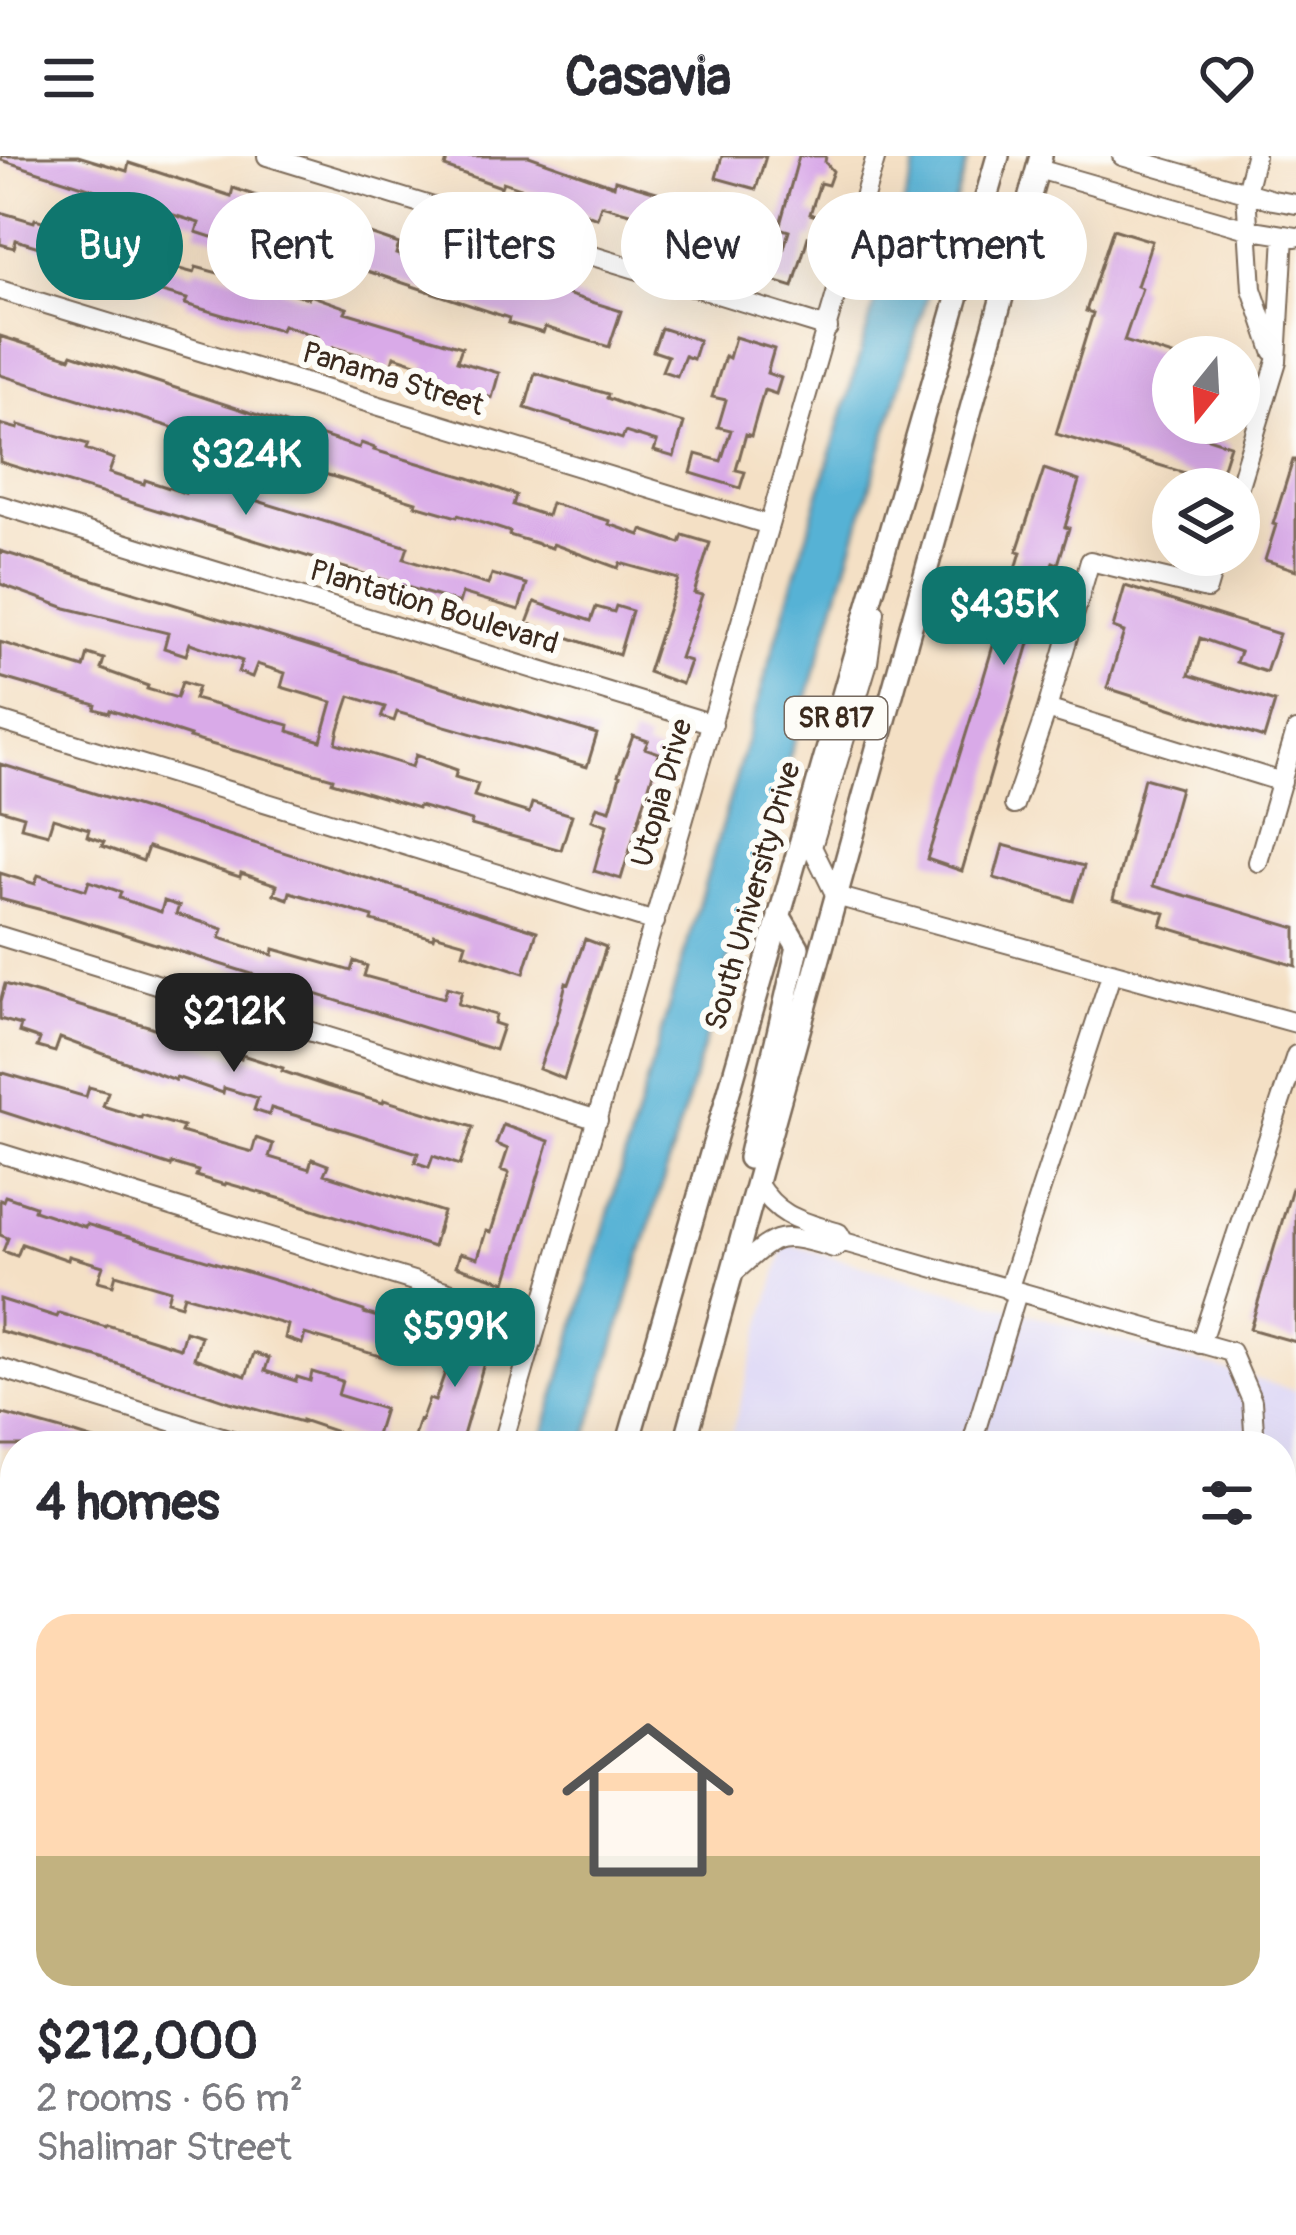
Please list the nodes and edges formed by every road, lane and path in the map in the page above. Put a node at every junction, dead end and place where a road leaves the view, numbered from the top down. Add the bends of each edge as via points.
1 (267, 156) edge
2 (876, 156) edge
3 (998, 156) edge
4 (1122, 156) edge
5 (1255, 156) edge
6 (1040, 162) edge
7 (1246, 192) junction
8 (1296, 204) edge
9 (1247, 229) junction
10 (1290, 236) edge
11 (0, 290) edge
12 (827, 328) junction
13 (1287, 359) edge
14 (1246, 468) edge
15 (0, 505) edge
16 (769, 525) junction
17 (882, 557) junction
18 (1152, 576) edge
19 (1153, 576) edge
20 (1211, 576) edge
21 (1046, 709) junction
22 (0, 721) edge
23 (713, 724) junction
24 (1296, 731) edge
25 (1282, 782) junction
26 (1014, 805) dead end
27 (1258, 862) dead end
28 (836, 896) junction
29 (779, 915) junction
30 (655, 922) junction
31 (0, 937) edge
32 (1112, 972) junction
33 (1296, 1023) edge
34 (1296, 1055) edge
35 (598, 1120) junction
36 (0, 1153) edge
37 (757, 1183) junction
38 (747, 1217) junction
39 (844, 1242) junction
40 (731, 1275) junction
41 (1012, 1292) junction
42 (539, 1320) junction
43 (1200, 1344) junction
44 (0, 1368) edge
45 (203, 1431) edge
46 (506, 1431) edge
47 (631, 1431) edge
48 (687, 1431) edge
49 (974, 1431) edge
50 (1254, 1431) edge

1 - 12 street
2 - 12 street, Utopia Drive
3 - 17 main road, South University Drive / SR 817
4 - 7 street
5 - 7 street
6 - 9 street
6 - 28 main road, SR 817
7 - 8 street
7 - 9 street
9 - 10 street
9 - 13 street via 1252,289
10 - 13 street
11 - 16 street, Panama Street
12 - 16 street, Utopia Drive
13 - 14 street
15 - 23 street, Plantation Boulevard
16 - 23 street, Utopia Drive
17 - 28 street via 868,662 812,847
17 - 29 main road, South University Drive / SR 817
18 - 21 street via 1090,561
19 - 20 street via 1207,589
21 - 25 street
21 - 26 street
22 - 30 street
23 - 30 street, Utopia Drive
24 - 25 street
25 - 27 street
28 - 32 street
28 - 37 main road, SR 817
29 - 38 main road via 798,947 743,1188
29 - 47 main road, South University Drive / SR 817
30 - 35 street, Utopia Drive
31 - 35 street
32 - 33 street
32 - 41 street
34 - 43 street
35 - 42 street, Utopia Drive
36 - 42 street
37 - 38 main road, SR 817
37 - 39 street via 777,1209
38 - 40 main road, SR 817
39 - 40 street via 834,1248 784,1237
39 - 41 street
40 - 48 main road, SR 817
41 - 43 street
41 - 49 street
42 - 46 street, Utopia Drive
43 - 50 street via 1231,1352 1252,1401
44 - 45 street

